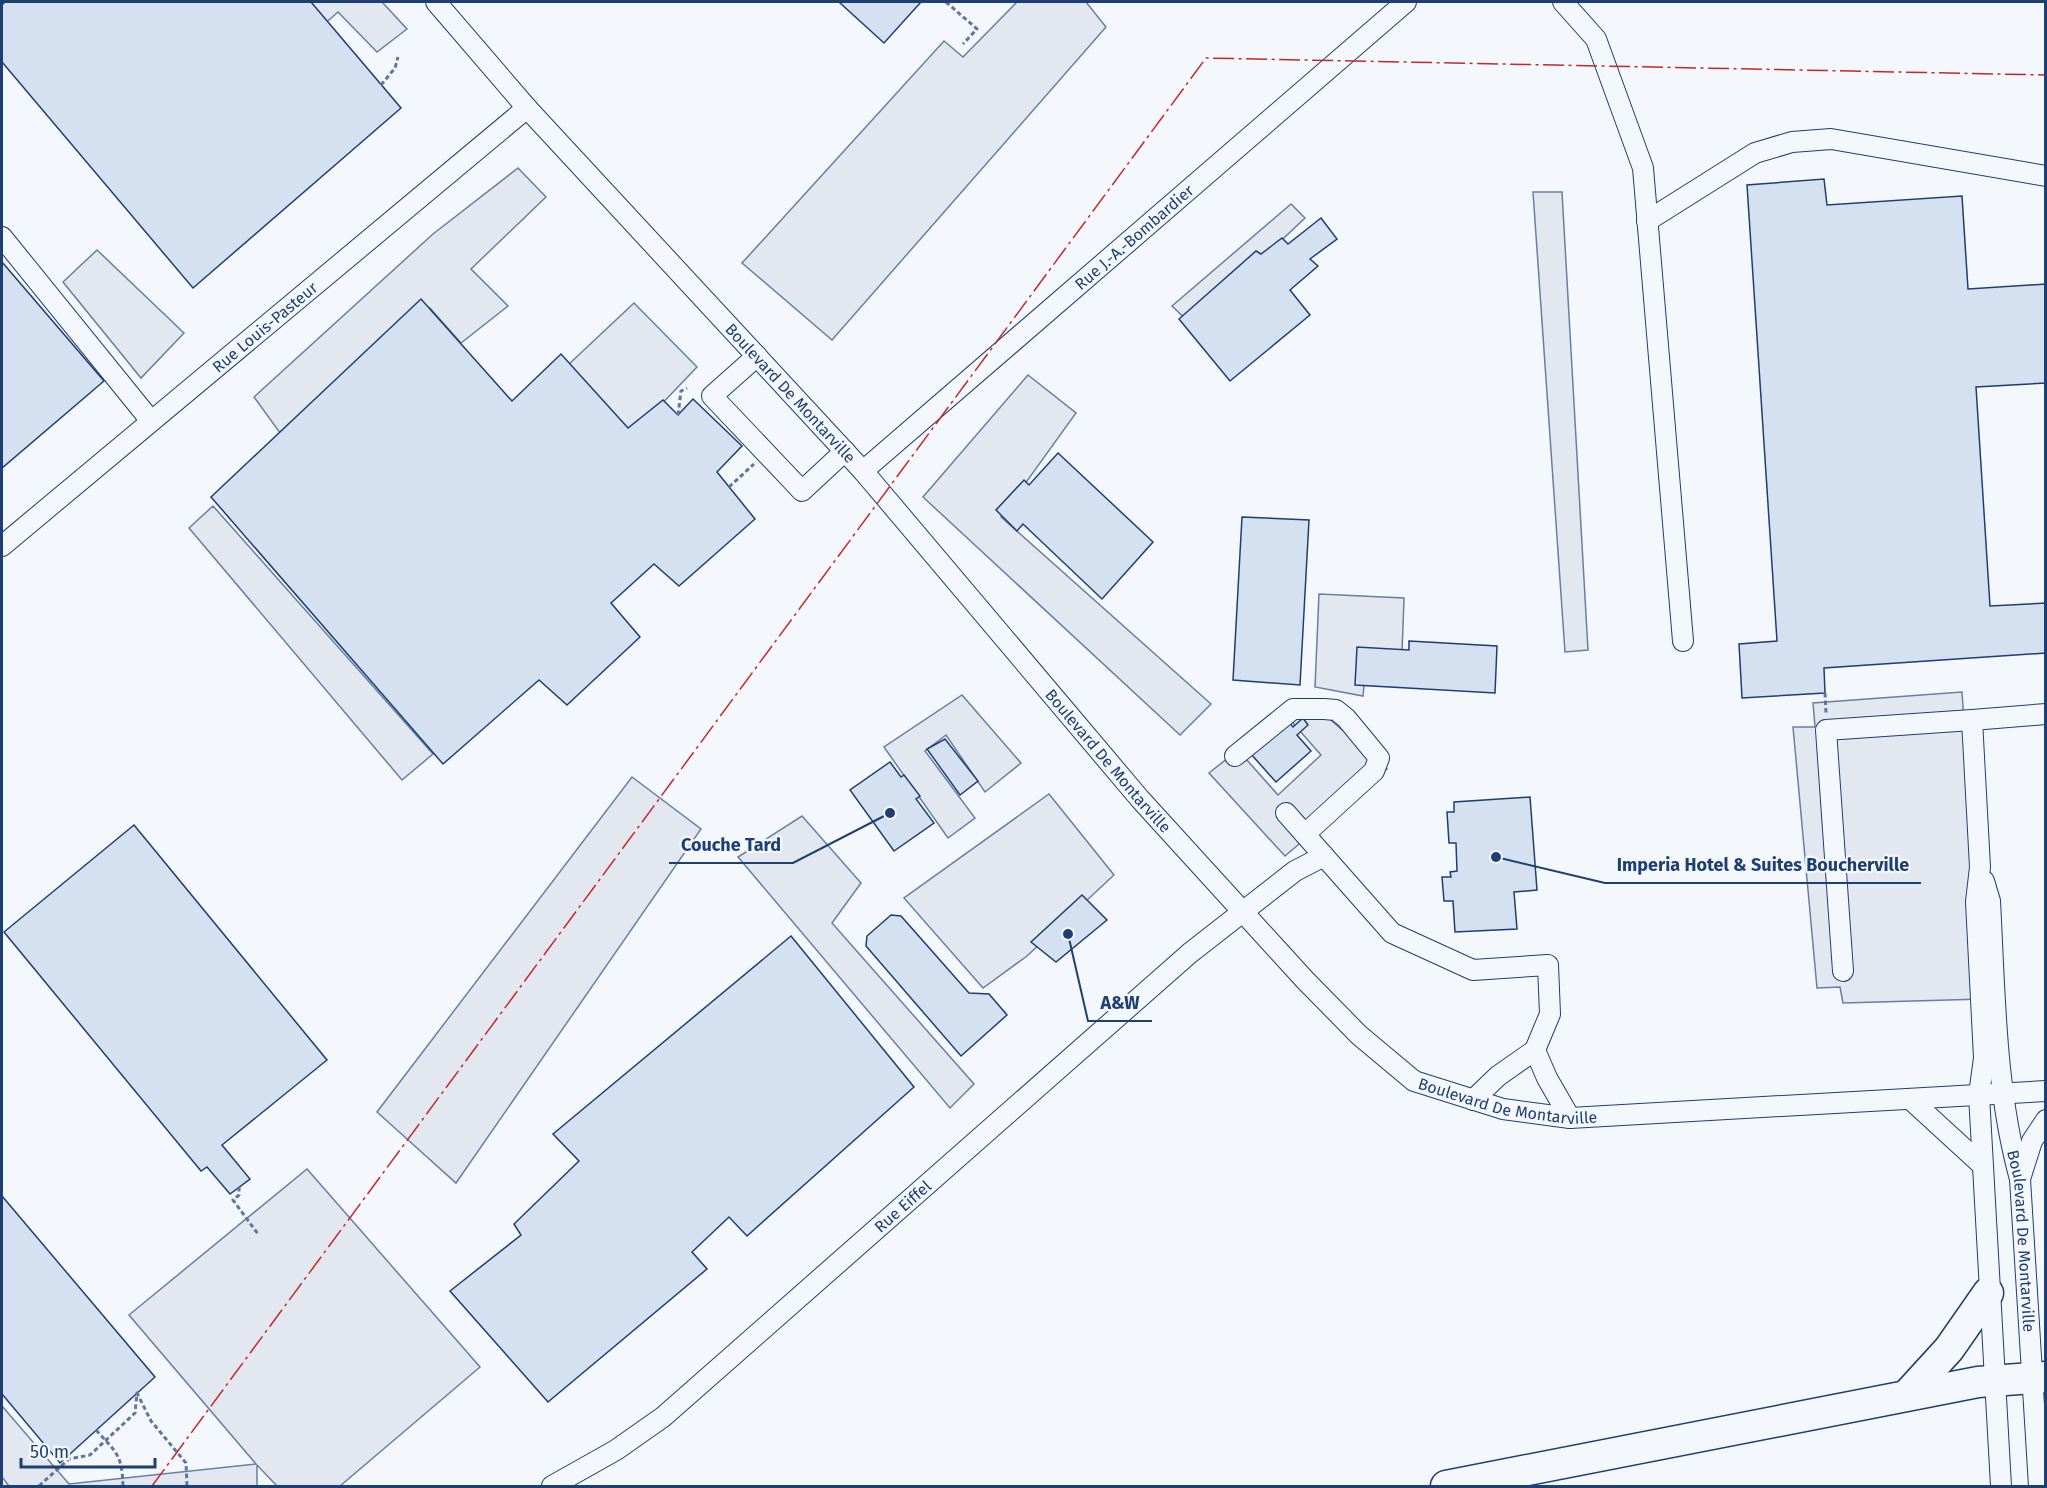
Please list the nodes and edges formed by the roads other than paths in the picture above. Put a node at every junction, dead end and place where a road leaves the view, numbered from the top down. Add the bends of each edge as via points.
1 (436, 2) edge
2 (1406, 2) edge
3 (1563, 2) edge
4 (527, 108) junction
5 (2046, 176) edge
6 (1647, 221) junction
7 (2, 237) edge
8 (757, 356) junction
9 (151, 422) junction
10 (844, 451) junction
11 (863, 471) junction
12 (2, 546) edge
13 (1683, 641) dead end
14 (2046, 714) edge
15 (1972, 720) junction
16 (1235, 756) dead end
17 (1286, 813) dead end
18 (1305, 834) junction
19 (1324, 856) junction
20 (1980, 867) junction
21 (1244, 912) junction
22 (1843, 970) dead end
23 (1535, 1050) junction
24 (2046, 1091) edge
25 (2004, 1094) junction
26 (1979, 1095) junction
27 (1910, 1099) junction
28 (1473, 1100) junction
29 (1570, 1118) junction
30 (2046, 1120) edge
31 (1982, 1165) junction
32 (2020, 1179) junction
33 (1989, 1293) junction
34 (2039, 1377) edge
35 (1995, 1379) junction
36 (1907, 1395) junction
37 (552, 1486) edge
38 (1446, 1486) edge
39 (2001, 1486) edge
40 (2039, 1486) edge

1 - 4 street, Boulevard De Montarville
2 - 11 street, Rue J.-A.-Bombardier
3 - 6 street via 1596,39 1643,168
4 - 8 street, Boulevard De Montarville
4 - 9 street, Rue Louis-Pasteur
5 - 6 street via 1831,139 1792,142 1755,153
6 - 13 street
7 - 9 street
8 - 10 street, Boulevard De Montarville
8 - 10 street via 712,396 802,491
9 - 12 street, Rue Louis-Pasteur
10 - 11 street, Boulevard De Montarville
11 - 21 street, Boulevard De Montarville via 1140,799
14 - 15 street
15 - 20 street
15 - 22 street via 1826,730
16 - 18 street via 1293,709 1336,710 1346,718 1379,758 1377,765
17 - 18 street
18 - 19 street
19 - 21 street, Rue Eiffel via 1295,871
19 - 23 street via 1392,933 1473,970 1548,965 1550,1014
20 - 25 street via 1990,901
20 - 26 street via 1976,902 1984,1058
21 - 28 street, Boulevard De Montarville via 1359,1035 1414,1081
21 - 37 street, Rue Eiffel via 1086,1043 683,1400 616,1450
23 - 28 street
23 - 29 street
24 - 25 street
25 - 26 street, Boulevard De Montarville
25 - 32 street, Boulevard De Montarville via 2007,1134
26 - 27 street, Boulevard De Montarville
26 - 31 street, Boulevard De Montarville
27 - 29 street, Boulevard De Montarville
27 - 31 street
28 - 29 street, Boulevard De Montarville via 1503,1109
30 - 32 street via 2032,1141
31 - 33 street, Boulevard De Montarville
32 - 34 street, Boulevard De Montarville
33 - 35 street, Boulevard De Montarville
33 - 36 highway via 1949,1349
34 - 35 highway
34 - 40 street, Boulevard De Montarville
35 - 36 highway
35 - 39 street, Boulevard De Montarville
36 - 38 highway

